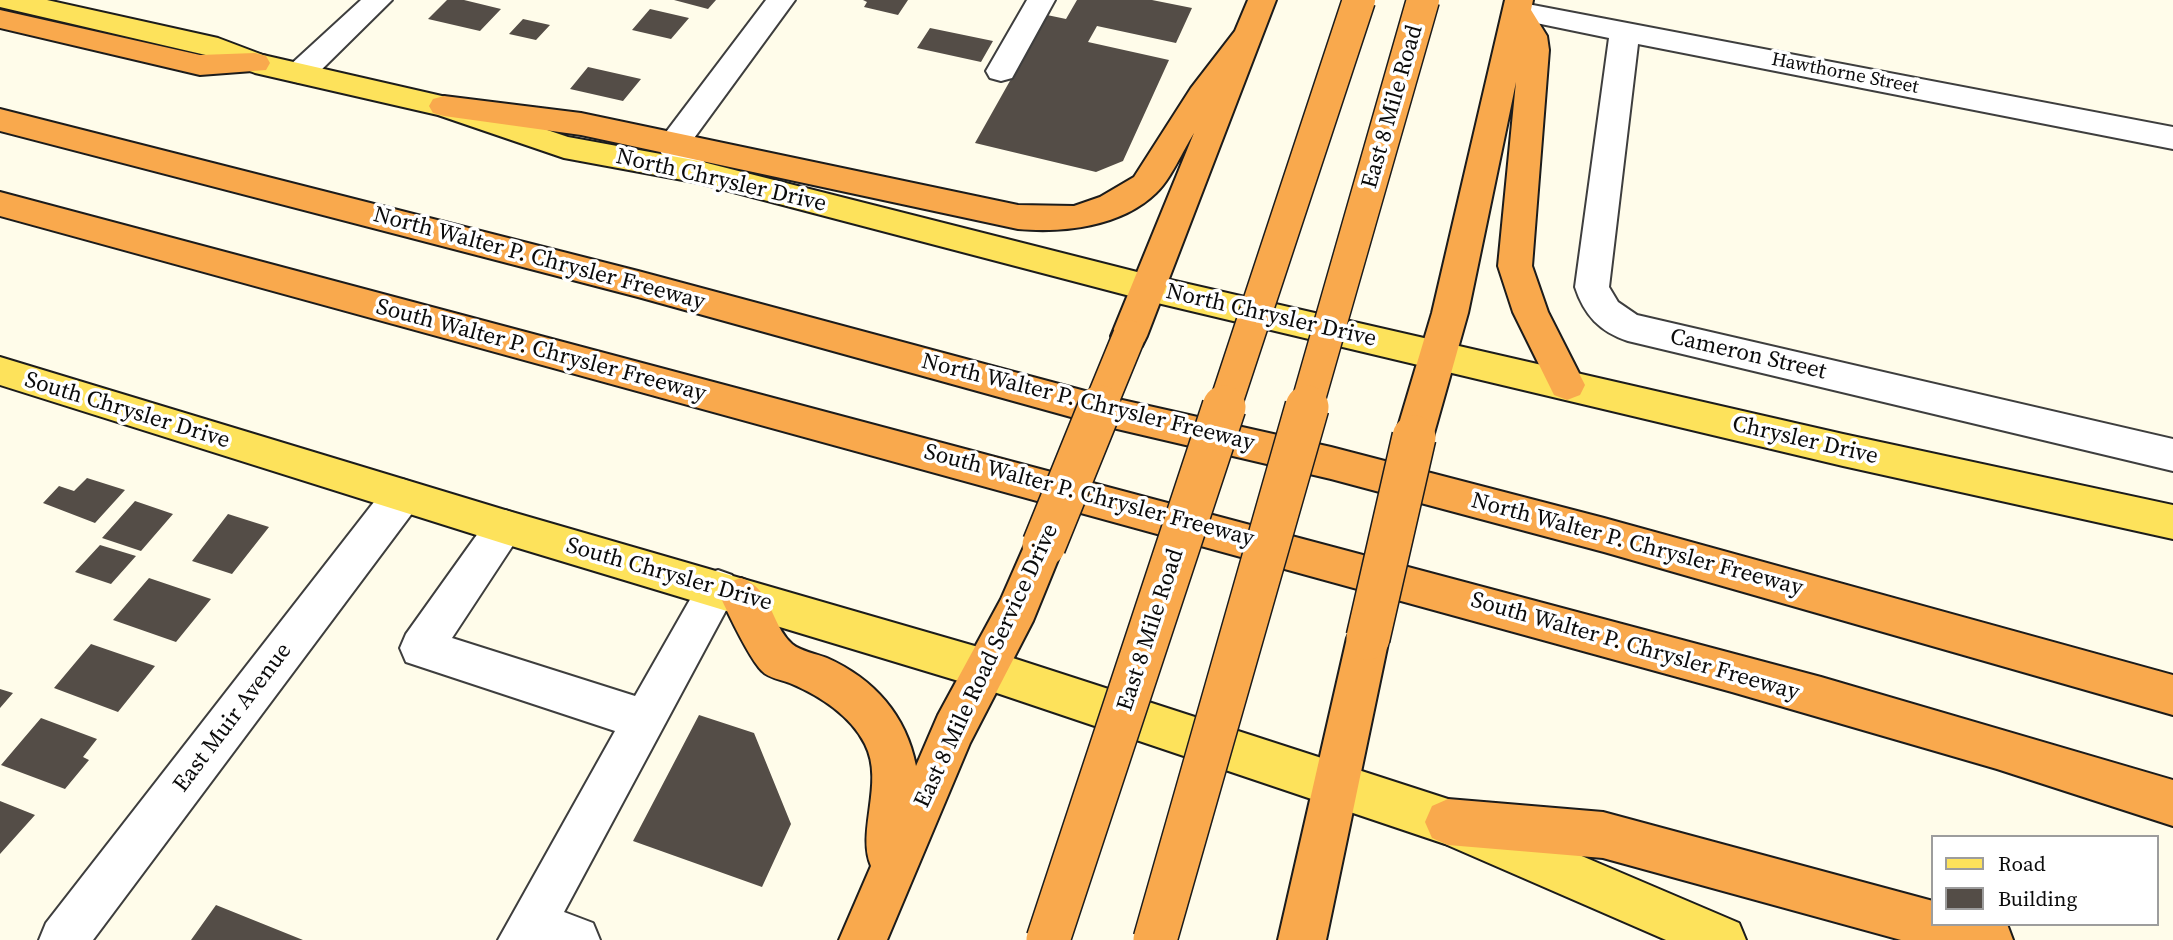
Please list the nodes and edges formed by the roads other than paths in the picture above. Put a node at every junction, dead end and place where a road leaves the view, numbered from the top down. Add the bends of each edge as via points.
1 (8, 0) edge
2 (377, 0) edge
3 (781, 0) edge
4 (1041, 0) edge
5 (1359, 0) edge
6 (1423, 0) edge
7 (1518, 5) edge
8 (1258, 14) edge
9 (0, 19) edge
10 (1625, 31) junction
11 (255, 63) junction
12 (1000, 71) dead end
13 (300, 73) junction
14 (444, 106) junction
15 (0, 120) edge
16 (2173, 138) edge
17 (673, 144) junction
18 (699, 172) junction
19 (0, 204) edge
20 (1149, 288) junction
21 (1437, 354) junction
22 (0, 372) edge
23 (1567, 385) junction
24 (2173, 455) edge
25 (402, 496) junction
26 (2173, 522) edge
27 (505, 527) junction
28 (730, 592) junction
29 (985, 669) junction
30 (2173, 695) edge
31 (645, 720) junction
32 (1336, 785) junction
33 (2173, 803) edge
34 (1448, 822) junction
35 (888, 883) junction
36 (1932, 924) edge
37 (1938, 926) edge
38 (527, 932) edge
39 (63, 940) edge
40 (576, 940) edge
41 (863, 940) edge
42 (1048, 940) edge
43 (1155, 940) edge
44 (1302, 940) edge
45 (1723, 940) edge
46 (1989, 940) edge

1 - 11 main road, North Chrysler Drive via 218,48
2 - 13 street
3 - 17 street
4 - 12 street
5 - 42 highway, East 8 Mile Road, bridge
6 - 43 highway, East 8 Mile Road, bridge
7 - 10 street, Hawthorne Street
7 - 21 highway
7 - 23 highway via 1534,50 1515,266 1531,318
8 - 17 highway via 1145,185 1112,205 1076,218 1018,218
8 - 20 highway, East 8 Mile Road Service Drive
9 - 11 highway via 200,65
10 - 16 street, Hawthorne Street
10 - 24 street, Cameron Street via 1592,287 1596,300 1615,320
11 - 13 main road, North Chrysler Drive
13 - 14 main road, North Chrysler Drive
14 - 17 highway via 581,124
14 - 18 main road, North Chrysler Drive via 564,147
15 - 30 highway, North Walter P. Chrysler Freeway via 638,284 1100,410 1331,463
17 - 18 street via 682,163
18 - 20 main road, North Chrysler Drive
19 - 33 highway, South Walter P. Chrysler Freeway via 1164,515 1854,708
20 - 21 main road, North Chrysler Drive
20 - 29 highway, East 8 Mile Road Service Drive, bridge via 1017,608
21 - 23 main road, Chrysler Drive
21 - 32 highway, bridge
22 - 25 main road, South Chrysler Drive
23 - 26 main road, Chrysler Drive
25 - 27 main road, South Chrysler Drive
25 - 39 street, East Muir Avenue
27 - 28 main road, South Chrysler Drive
27 - 31 street via 421,648
28 - 29 main road, South Chrysler Drive
28 - 31 street
28 - 35 highway via 778,659 841,687 885,737 894,782
29 - 32 main road, South Chrysler Drive
29 - 35 highway, East 8 Mile Road Service Drive
31 - 38 street
32 - 34 main road
32 - 44 highway
34 - 36 highway via 1603,835
34 - 45 main road
35 - 41 highway, East 8 Mile Road Service Drive
37 - 46 highway
38 - 40 street

